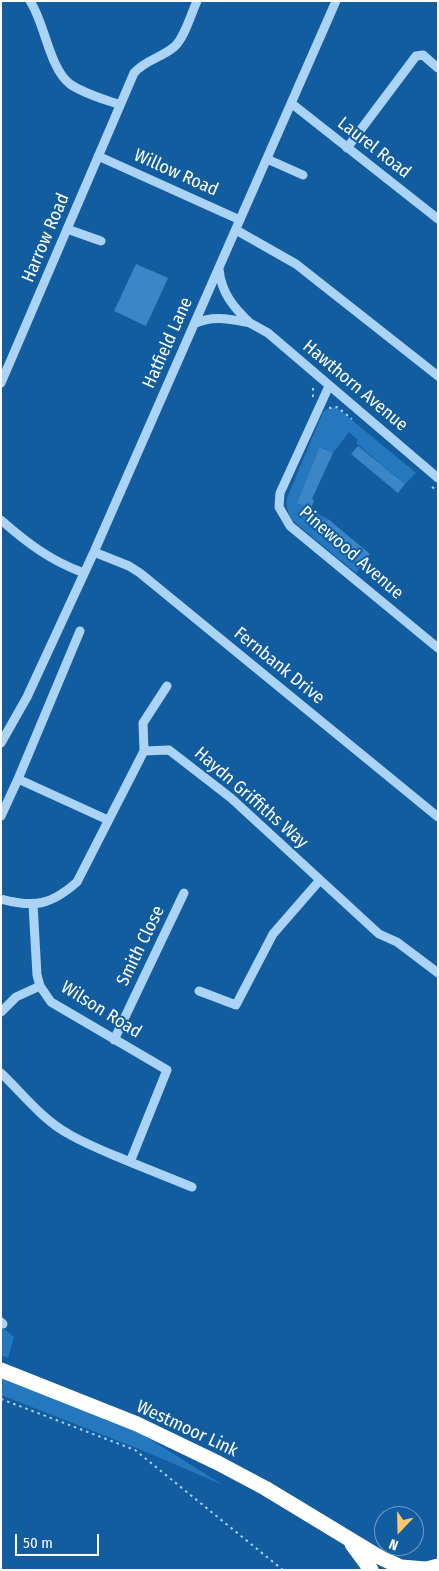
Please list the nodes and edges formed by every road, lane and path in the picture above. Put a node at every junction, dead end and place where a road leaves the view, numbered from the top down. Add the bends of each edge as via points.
1 (30, 1) edge
2 (197, 1) edge
3 (336, 1) edge
4 (438, 68) edge
5 (291, 103) junction
6 (120, 105) junction
7 (347, 148) junction
8 (98, 156) junction
9 (266, 158) junction
10 (303, 175) dead end
11 (438, 218) edge
12 (240, 220) junction
13 (67, 228) junction
14 (236, 230) junction
15 (100, 241) dead end
16 (218, 268) junction
17 (250, 323) junction
18 (194, 324) junction
19 (438, 376) edge
20 (1, 383) edge
21 (313, 384) dead end
22 (330, 386) junction
23 (311, 404) dead end
24 (331, 407) dead end
25 (327, 409) dead end
26 (438, 478) edge
27 (1, 520) edge
28 (94, 552) junction
29 (84, 573) junction
30 (80, 631) dead end
31 (438, 648) edge
32 (167, 686) dead end
33 (1, 742) edge
34 (144, 751) junction
35 (18, 779) junction
36 (1, 816) edge
37 (438, 817) edge
38 (108, 820) junction
39 (320, 880) junction
40 (184, 892) dead end
41 (1, 899) edge
42 (33, 904) junction
43 (438, 973) edge
44 (40, 986) junction
45 (199, 991) dead end
46 (1, 1012) edge
47 (114, 1040) junction
48 (1, 1073) edge
49 (130, 1162) junction
50 (192, 1187) dead end
51 (1, 1370) edge
52 (1, 1399) edge
53 (348, 1539) junction
54 (428, 1568) edge
55 (283, 1570) edge
56 (371, 1570) edge

1 - 6 street via 60,73 79,89
2 - 6 street, Harrow Road via 174,48 141,65
3 - 5 street, Hatfield Lane
4 - 7 street via 424,55 416,56
5 - 7 street, Laurel Road
5 - 9 street, Hatfield Lane
6 - 8 street, Harrow Road
7 - 11 street, Laurel Road
8 - 12 street, Willow Road
8 - 13 street, Harrow Road
9 - 10 street
9 - 12 street, Hatfield Lane
12 - 14 street, Hatfield Lane
13 - 15 street
13 - 20 street, Harrow Road
14 - 16 street, Hatfield Lane
14 - 19 street via 296,264
16 - 17 street, Hawthorn Avenue via 226,296
16 - 18 street, Hatfield Lane
17 - 18 street, Hawthorn Avenue via 220,317
17 - 22 street, Hawthorn Avenue via 268,333
18 - 28 street, Hatfield Lane
21 - 23 path
22 - 26 street, Hawthorn Avenue
22 - 31 street, Pinewood Avenue via 280,493 279,507 290,526
24 - 25 path
27 - 29 street via 47,557
28 - 29 street, Hatfield Lane
28 - 37 street, Fernbank Drive via 140,573
29 - 33 street, Hatfield Lane via 27,697
30 - 35 street
32 - 34 street via 143,724
34 - 38 street
34 - 39 street, Haydn Griffiths Way via 169,750 231,798
35 - 36 street
35 - 38 street
38 - 42 street via 78,882 63,895
39 - 43 street, Haydn Griffiths Way via 379,934 397,942
39 - 45 street via 273,934 236,1005
40 - 47 street, Smith Close
41 - 42 street
42 - 44 street, Wilson Road
44 - 46 street via 16,997
44 - 47 street, Wilson Road via 51,1002
47 - 49 street, Wilson Road via 167,1070
48 - 49 street via 48,1120 66,1133
49 - 50 street
51 - 53 highway, Westmoor Link via 137,1424 218,1463 266,1488
52 - 55 path via 135,1450
53 - 54 highway, Westmoor Link via 401,1567
53 - 56 highway, Westmoor Link

